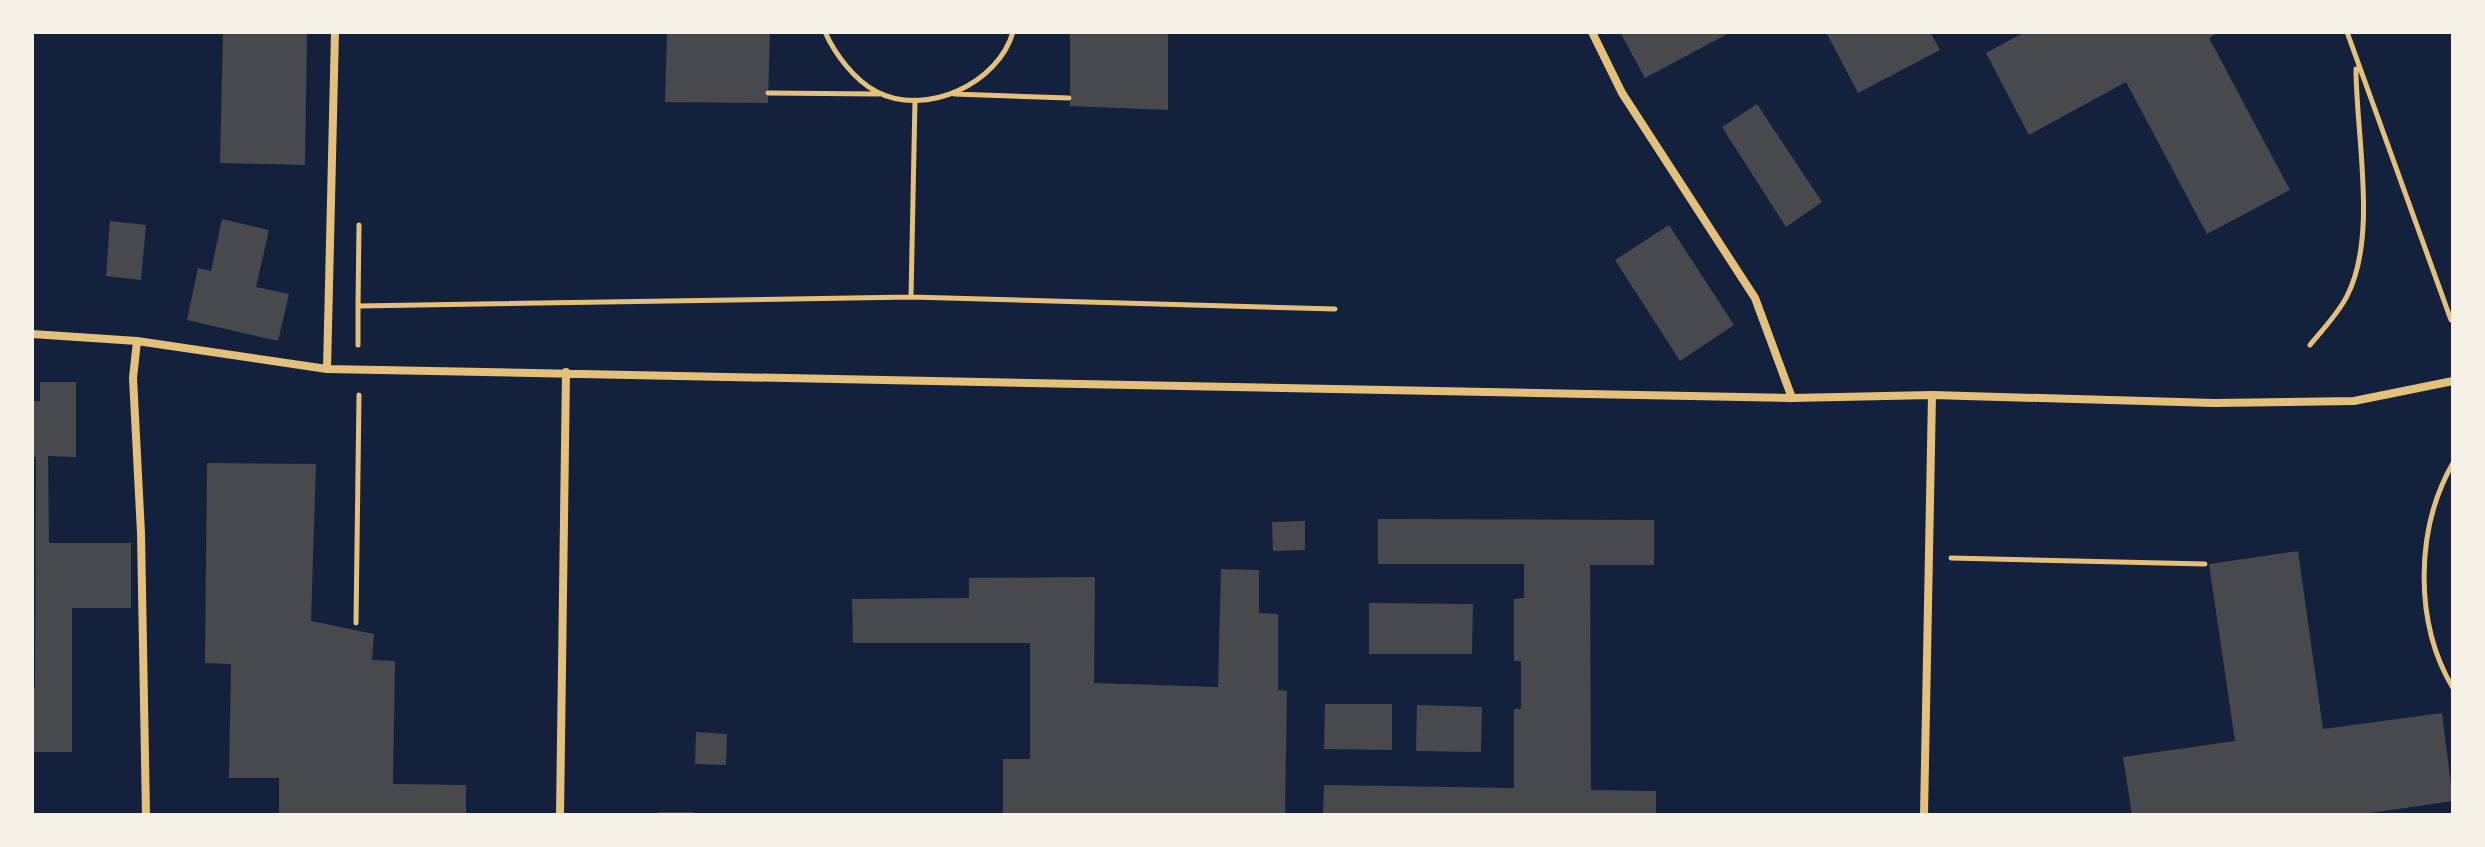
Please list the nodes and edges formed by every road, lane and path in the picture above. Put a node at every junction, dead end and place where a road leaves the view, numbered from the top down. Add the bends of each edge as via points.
1 (335, 32) edge
2 (825, 32) edge
3 (1013, 32) edge
4 (1592, 32) edge
5 (2347, 32) edge
6 (2356, 63) junction
7 (768, 93) dead end
8 (885, 94) junction
9 (949, 94) junction
10 (1069, 98) dead end
11 (915, 100) junction
12 (359, 214) dead end
13 (911, 297) junction
14 (358, 306) junction
15 (1335, 309) dead end
16 (2451, 320) dead end
17 (32, 334) edge
18 (137, 341) junction
19 (2310, 345) dead end
20 (327, 369) junction
21 (358, 369) junction
22 (566, 372) junction
23 (2453, 381) edge
24 (1932, 395) junction
25 (1792, 398) junction
26 (2453, 463) edge
27 (1930, 557) junction
28 (2205, 564) dead end
29 (356, 623) dead end
30 (2453, 688) edge
31 (146, 815) edge
32 (560, 815) edge
33 (1924, 815) edge

1 - 20 street
2 - 8 path via 853,72
3 - 9 path via 993,65 964,90
4 - 25 street via 1622,93 1755,298
5 - 6 path
6 - 16 path
6 - 19 path via 2363,198 2358,265 2347,296
7 - 8 path
8 - 11 path
9 - 10 path
9 - 11 path
11 - 13 path
12 - 14 path
13 - 14 path
13 - 15 path
14 - 21 path
17 - 18 street
18 - 20 street
18 - 31 street via 133,378
20 - 21 street
21 - 22 street
21 - 29 path
22 - 25 street
22 - 32 street
23 - 24 street via 2354,401
24 - 25 street
24 - 27 street
26 - 30 path via 2427,536 2425,573 2435,650
27 - 28 path
27 - 33 street

